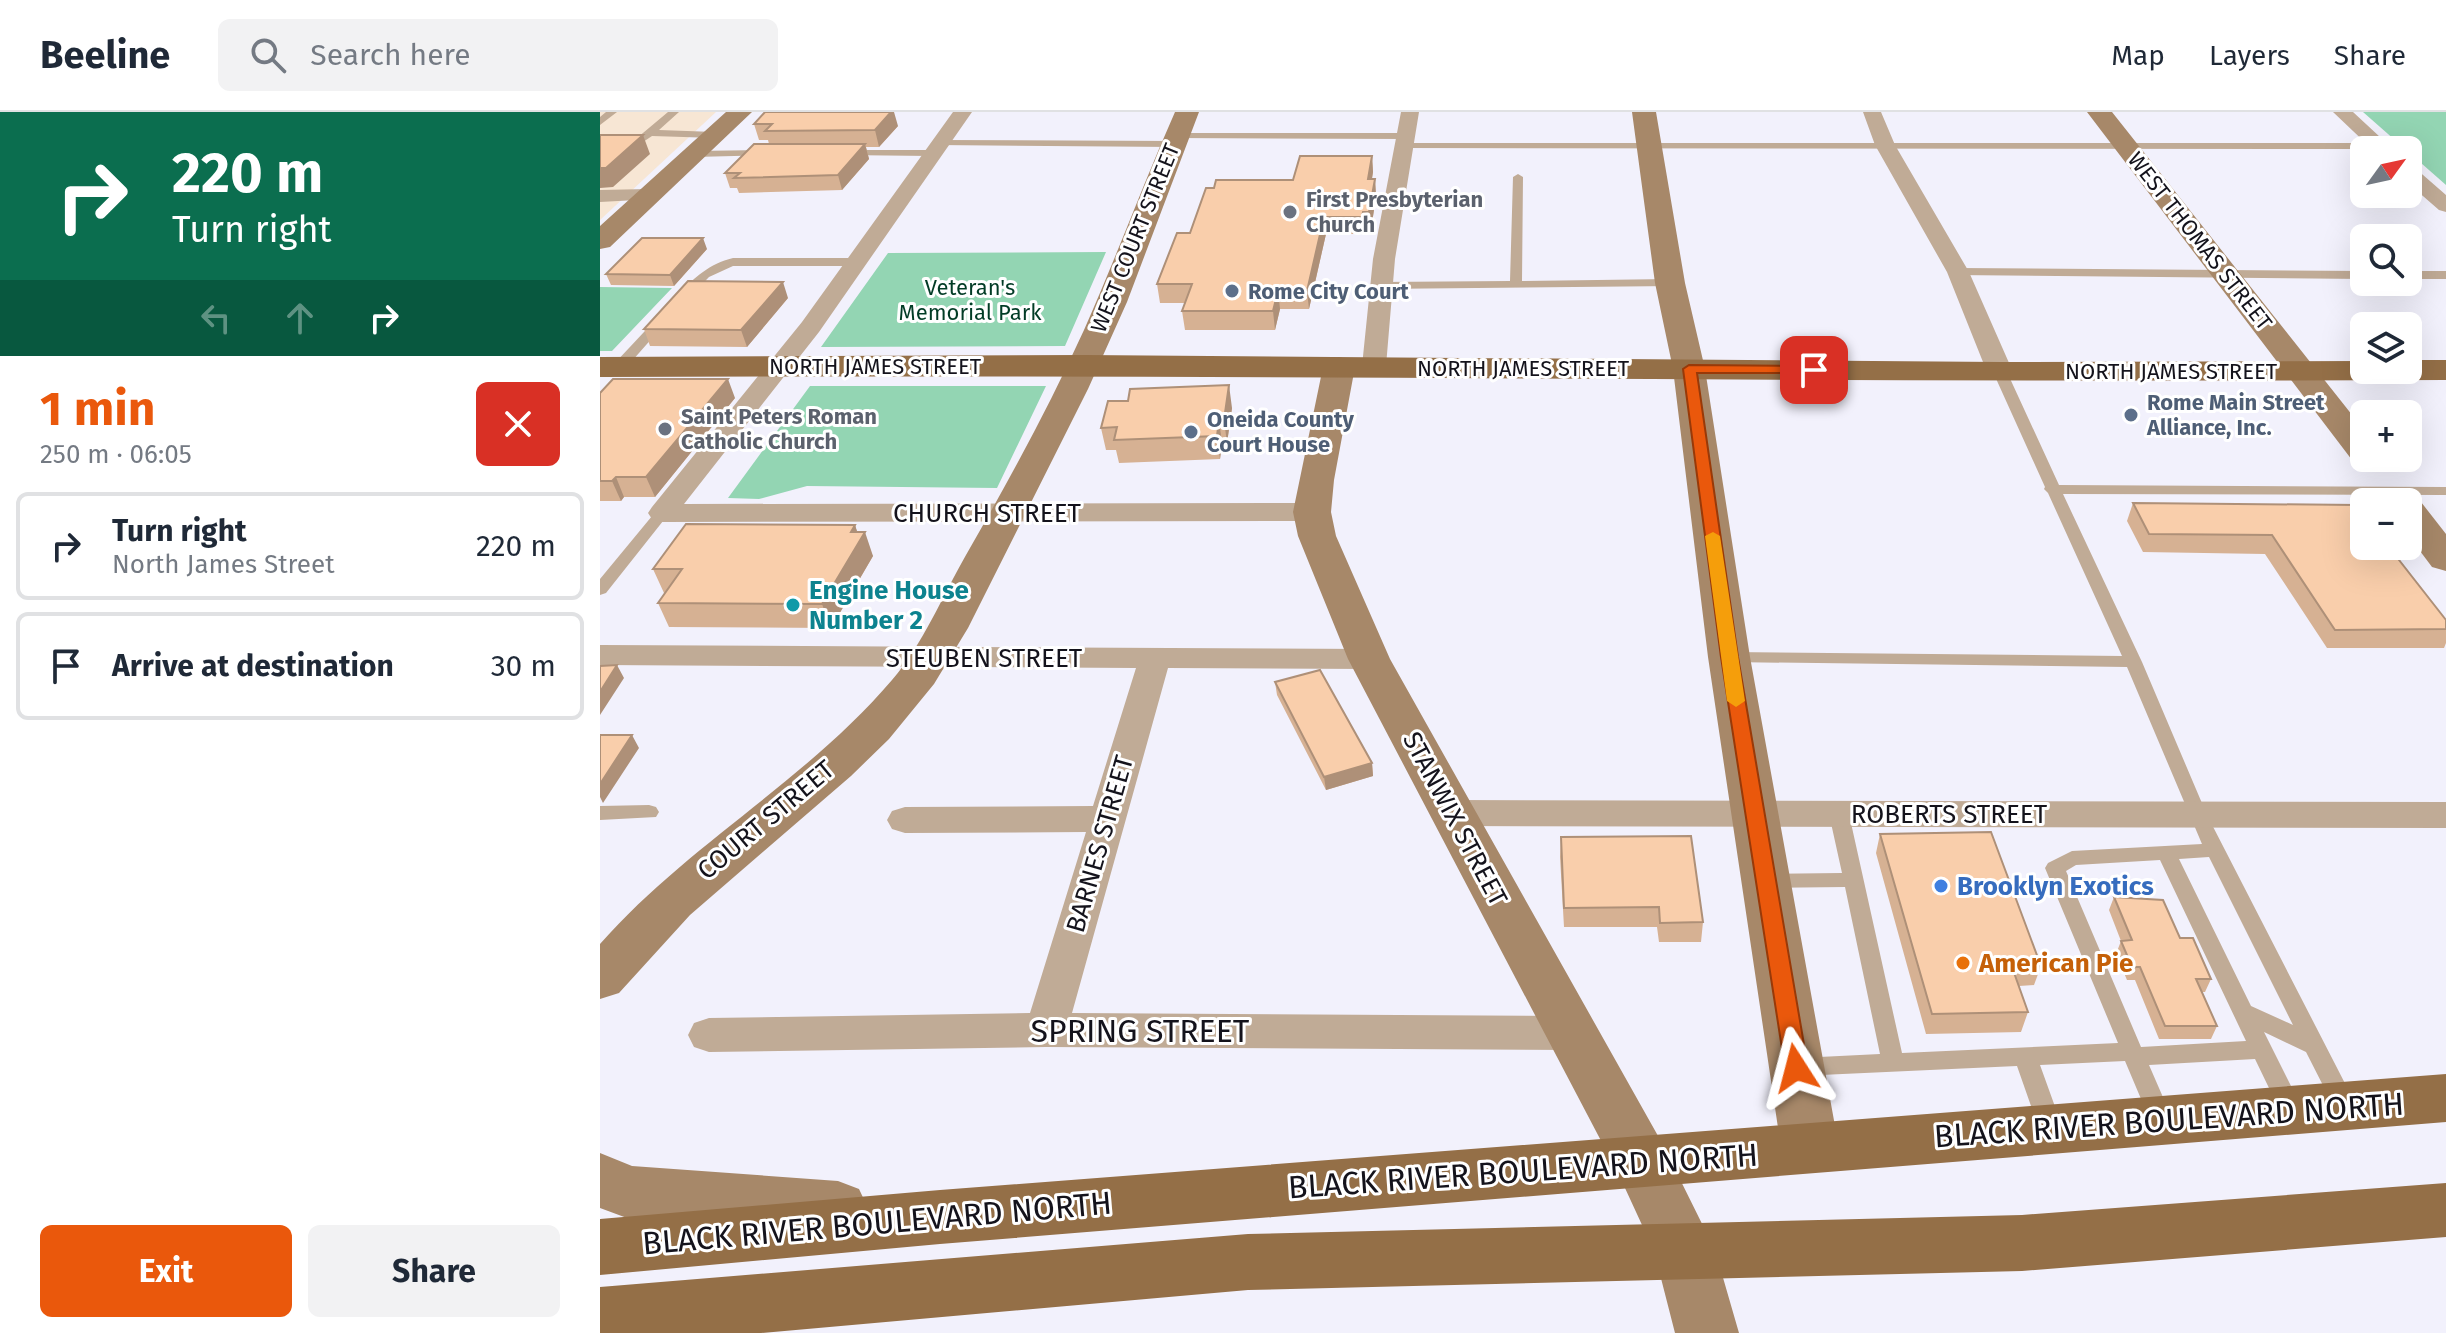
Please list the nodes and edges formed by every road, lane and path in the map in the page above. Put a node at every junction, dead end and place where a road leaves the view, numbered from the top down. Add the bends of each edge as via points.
1 (612, 112) edge
2 (674, 112) edge
3 (740, 112) edge
4 (963, 112) edge
5 (1410, 112) edge
6 (1644, 112) edge
7 (1872, 112) edge
8 (2099, 112) edge
9 (2342, 112) edge
10 (600, 122) edge
11 (1179, 131) edge
12 (650, 133) junction
13 (715, 135) junction
14 (2369, 136) edge
15 (600, 141) edge
16 (1405, 141) junction
17 (1647, 145) junction
18 (1885, 145) junction
19 (2126, 147) junction
20 (935, 148) junction
21 (2350, 148) edge
22 (773, 153) edge
23 (837, 153) edge
24 (694, 154) junction
25 (1518, 177) dead end
26 (2422, 185) edge
27 (648, 195) junction
28 (600, 196) edge
29 (2446, 206) edge
30 (600, 241) edge
31 (858, 262) junction
32 (1958, 272) junction
33 (2227, 275) junction
34 (2350, 275) edge
35 (2422, 275) edge
36 (2446, 275) edge
37 (1670, 283) junction
38 (1516, 284) junction
39 (1380, 286) junction
40 (679, 302) edge
41 (668, 313) edge
42 (782, 365) junction
43 (1084, 365) junction
44 (1356, 366) junction
45 (609, 367) edge
46 (1689, 369) junction
47 (2446, 370) edge
48 (2300, 371) junction
49 (2000, 372) junction
50 (2350, 435) edge
51 (2378, 472) edge
52 (2391, 488) edge
53 (2051, 489) junction
54 (2446, 491) edge
55 (2422, 496) edge
56 (2350, 499) edge
57 (1312, 512) junction
58 (662, 513) junction
59 (1008, 514) junction
60 (2422, 528) edge
61 (2446, 559) edge
62 (600, 590) edge
63 (600, 655) edge
64 (1729, 657) junction
65 (929, 658) junction
66 (1155, 658) junction
67 (1369, 659) junction
68 (2133, 662) junction
69 (649, 812) dead end
70 (600, 813) edge
71 (1452, 813) junction
72 (1755, 814) junction
73 (1839, 814) junction
74 (2197, 815) junction
75 (2446, 815) edge
76 (1107, 819) junction
77 (905, 820) dead end
78 (2214, 850) junction
79 (2166, 853) junction
80 (1853, 880) junction
81 (1766, 881) junction
82 (600, 979) edge
83 (2244, 1012) junction
84 (1046, 1030) junction
85 (1570, 1033) junction
86 (709, 1035) dead end
87 (2313, 1045) junction
88 (2261, 1049) junction
89 (2133, 1054) junction
90 (2025, 1056) junction
91 (1893, 1061) junction
92 (1796, 1068) junction
93 (2446, 1098) edge
94 (2345, 1106) junction
95 (2291, 1110) junction
96 (2160, 1119) junction
97 (2051, 1129) junction
98 (1810, 1148) junction
99 (1641, 1161) junction
100 (600, 1179) edge
101 (2446, 1210) edge
102 (940, 1217) junction
103 (600, 1247) edge
104 (1684, 1250) junction
105 (600, 1317) edge
106 (1707, 1333) edge

1 - 10 lane
2 - 12 lane
3 - 13 street
4 - 20 street
5 - 16 street
6 - 17 street
7 - 18 street
8 - 19 street, WEST THOMAS STREET
9 - 14 street
11 - 16 lane
11 - 20 lane
11 - 43 street, WEST COURT STREET
12 - 13 lane
12 - 15 lane via 640,141
13 - 24 street
16 - 17 lane
16 - 39 street
17 - 18 lane
17 - 37 street
18 - 19 lane
18 - 32 street
19 - 21 lane
19 - 33 street, WEST THOMAS STREET
20 - 23 lane
20 - 31 street
22 - 24 lane
24 - 27 street
25 - 38 lane
26 - 29 street
27 - 28 street
27 - 30 street
31 - 40 lane via 718,264
31 - 42 street
32 - 33 lane
32 - 49 street
33 - 34 lane
33 - 48 street, WEST THOMAS STREET
35 - 36 lane
37 - 38 lane
37 - 46 street
38 - 39 lane
39 - 44 street
41 - 45 lane
42 - 43 main road, NORTH JAMES STREET
42 - 45 main road, NORTH JAMES STREET
42 - 58 street
43 - 44 main road, NORTH JAMES STREET
43 - 59 street, WEST COURT STREET
44 - 46 main road, NORTH JAMES STREET
44 - 57 street, STANWIX STREET
46 - 49 main road, NORTH JAMES STREET
46 - 64 street
47 - 48 main road, NORTH JAMES STREET
48 - 49 main road, NORTH JAMES STREET
48 - 50 street, WEST THOMAS STREET
49 - 53 lane
51 - 52 street, WEST THOMAS STREET
53 - 56 lane
53 - 68 lane
54 - 55 lane
57 - 59 street, CHURCH STREET
57 - 67 street, STANWIX STREET via 1317,536
58 - 59 street, CHURCH STREET
58 - 62 lane
59 - 65 street, COURT STREET
60 - 61 street, WEST THOMAS STREET
63 - 65 street, STEUBEN STREET
64 - 68 lane
64 - 72 street
65 - 66 street, STEUBEN STREET
65 - 82 street, COURT STREET via 881,721 684,888
66 - 67 street, STEUBEN STREET
66 - 76 street, BARNES STREET
67 - 71 street, STANWIX STREET
68 - 74 lane
69 - 70 lane
71 - 72 street, ROBERTS STREET
71 - 85 street, STANWIX STREET
72 - 73 street, ROBERTS STREET
72 - 81 street
73 - 74 street, ROBERTS STREET
73 - 80 lane
74 - 75 street, ROBERTS STREET
74 - 78 lane
76 - 77 street
76 - 84 street, BARNES STREET
78 - 79 lane
78 - 87 lane
79 - 83 lane
79 - 89 lane via 2072,858 2055,868
80 - 81 lane
80 - 91 lane
81 - 92 street
83 - 87 lane
83 - 88 lane
84 - 85 street, SPRING STREET
84 - 86 street, SPRING STREET
85 - 99 street, STANWIX STREET
87 - 94 lane
88 - 89 lane
88 - 95 lane
89 - 90 lane
89 - 96 lane
90 - 91 lane
90 - 97 lane
91 - 92 lane
92 - 98 street
93 - 94 main road, BLACK RIVER BOULEVARD NORTH
94 - 95 main road, BLACK RIVER BOULEVARD NORTH
95 - 96 main road, BLACK RIVER BOULEVARD NORTH
96 - 97 main road, BLACK RIVER BOULEVARD NORTH
97 - 98 main road, BLACK RIVER BOULEVARD NORTH
98 - 99 main road, BLACK RIVER BOULEVARD NORTH
99 - 102 main road, BLACK RIVER BOULEVARD NORTH
99 - 104 street, STANWIX STREET
100 - 102 street via 627,1192
101 - 104 main road via 2022,1243
102 - 103 main road, BLACK RIVER BOULEVARD NORTH
104 - 105 main road via 1248,1262
104 - 106 street, STANWIX STREET

